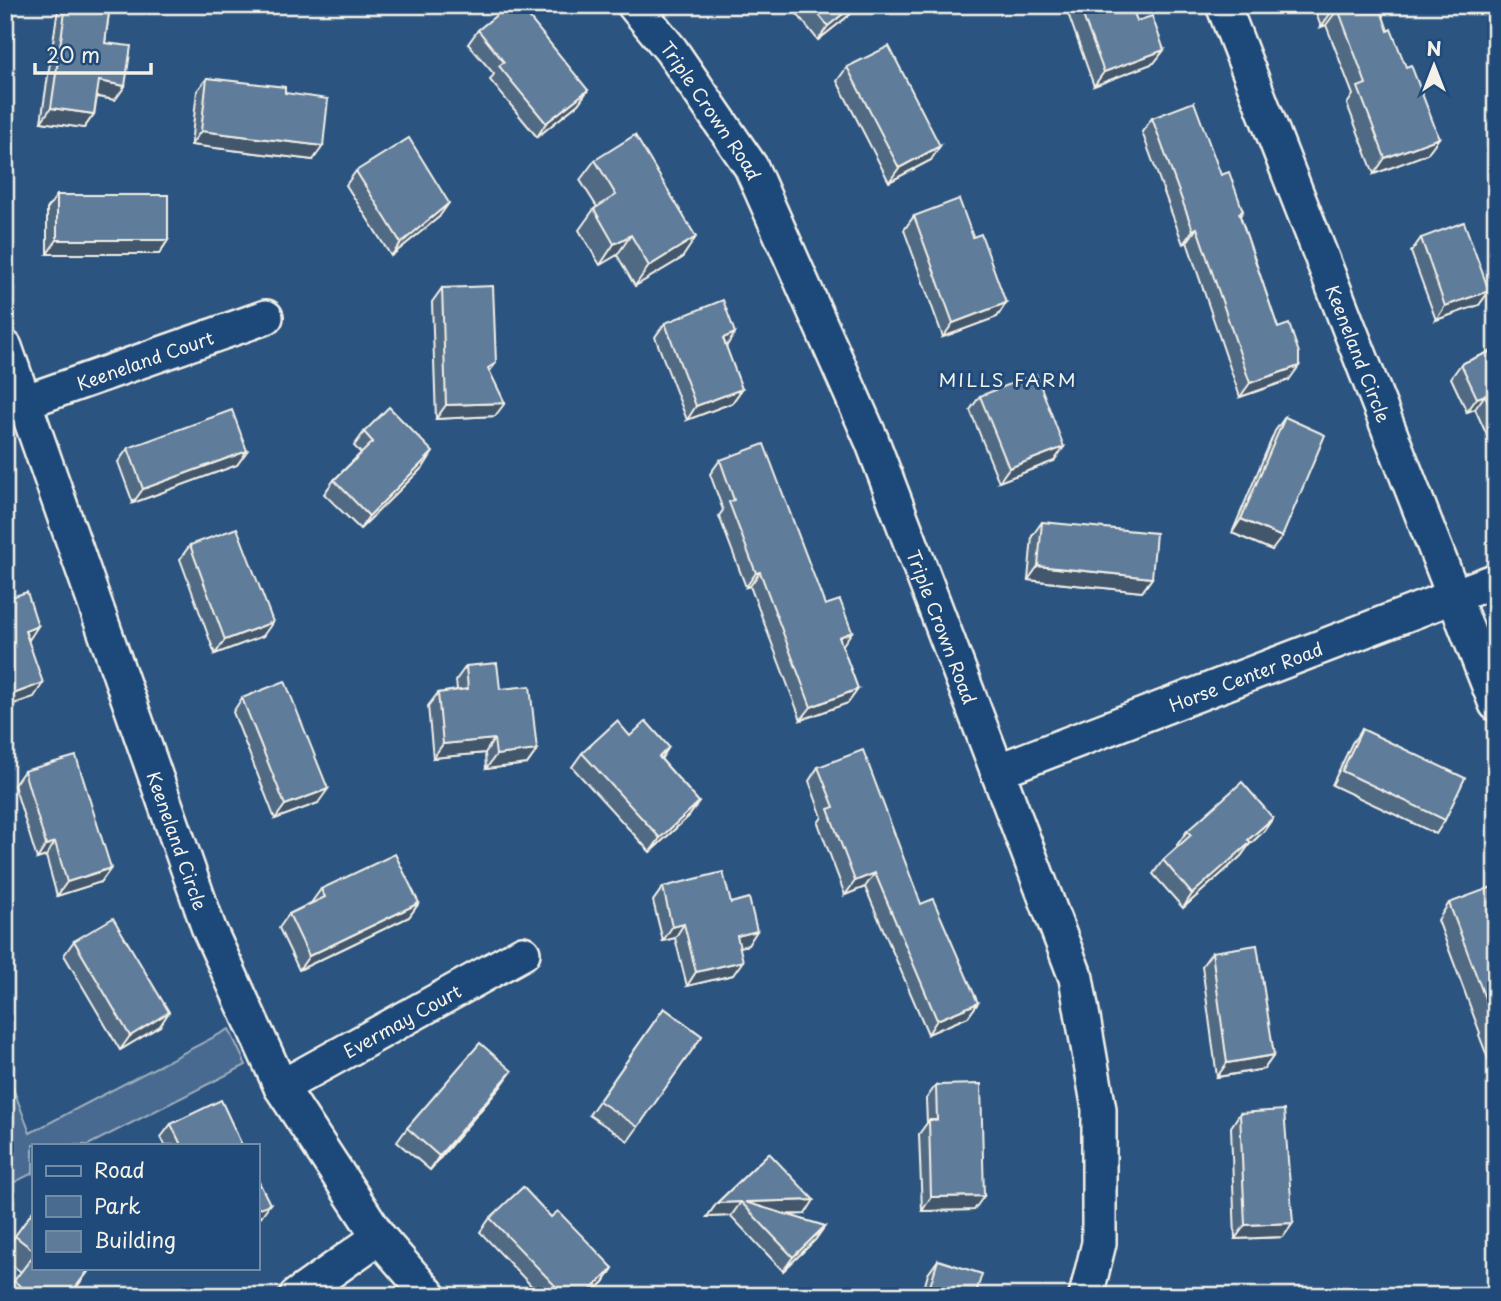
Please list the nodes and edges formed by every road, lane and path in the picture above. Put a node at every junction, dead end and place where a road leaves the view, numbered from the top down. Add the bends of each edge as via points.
1 (634, 5) edge
2 (1223, 5) edge
3 (266, 317) dead end
4 (5, 347) edge
5 (24, 402) junction
6 (1496, 580) edge
7 (1454, 596) junction
8 (1496, 704) edge
9 (997, 771) junction
10 (523, 953) dead end
11 (281, 1087) junction
12 (379, 1237) junction
13 (296, 1296) edge
14 (430, 1296) edge
15 (1086, 1296) edge

1 - 9 street, Triple Crown Road via 671,50 751,167 872,441
2 - 7 street, Keeneland Circle
3 - 5 street, Keeneland Court
4 - 5 street, Keeneland Circle
5 - 11 street, Keeneland Circle via 209,929
6 - 7 street, Horse Center Road
7 - 8 street, Keeneland Circle
7 - 9 street, Horse Center Road
9 - 15 street, Triple Crown Road via 1076,978 1099,1109 1099,1242
10 - 11 street, Evermay Court
11 - 12 street, Keeneland Circle
12 - 13 street
12 - 14 street, Keeneland Circle

